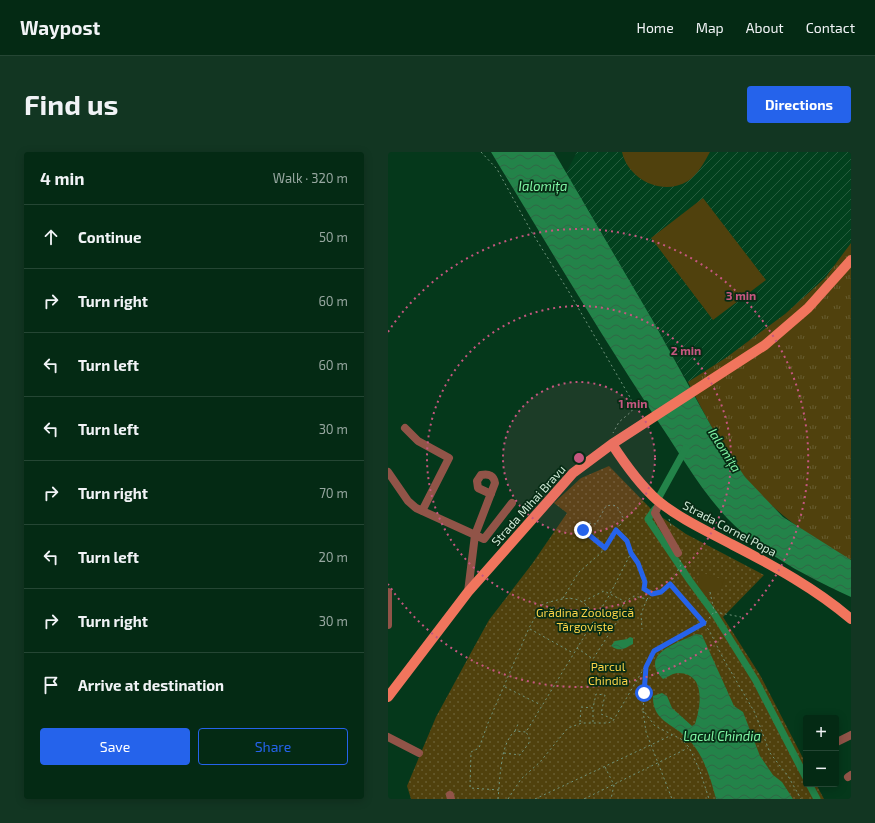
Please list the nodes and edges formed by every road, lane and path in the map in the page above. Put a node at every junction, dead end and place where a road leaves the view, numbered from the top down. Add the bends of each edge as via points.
1 (481, 152) edge
2 (851, 260) edge
3 (405, 428) dead end
4 (624, 435) junction
5 (612, 444) junction
6 (618, 453) junction
7 (592, 458) junction
8 (388, 472) edge
9 (491, 494) dead end
10 (660, 502) junction
11 (512, 503) dead end
12 (422, 511) junction
13 (616, 530) junction
14 (475, 535) junction
15 (605, 548) junction
16 (631, 553) junction
17 (678, 553) dead end
18 (681, 565) dead end
19 (670, 584) junction
20 (388, 592) edge
21 (468, 592) junction
22 (710, 592) dead end
23 (610, 594) junction
24 (652, 594) junction
25 (563, 598) junction
26 (647, 599) junction
27 (583, 601) junction
28 (624, 602) junction
29 (714, 612) junction
30 (741, 617) dead end
31 (595, 619) junction
32 (851, 619) edge
33 (704, 623) junction
34 (388, 625) edge
35 (529, 628) junction
36 (642, 629) dead end
37 (576, 648) junction
38 (573, 653) junction
39 (646, 667) junction
40 (393, 684) edge
41 (504, 686) junction
42 (389, 694) edge
43 (542, 706) junction
44 (593, 708) junction
45 (643, 710) junction
46 (614, 719) junction
47 (580, 723) junction
48 (593, 723) junction
49 (518, 724) dead end
50 (515, 731) junction
51 (526, 732) junction
52 (673, 735) junction
53 (851, 735) edge
54 (388, 737) edge
55 (839, 741) edge
56 (651, 745) junction
57 (689, 747) junction
58 (419, 752) dead end
59 (504, 753) junction
60 (659, 763) junction
61 (605, 767) junction
62 (614, 785) junction
63 (499, 790) junction
64 (540, 797) junction
65 (498, 799) edge
66 (508, 799) edge
67 (535, 799) edge
68 (541, 799) edge
69 (584, 799) edge
70 (611, 799) edge
71 (672, 799) edge
72 (709, 799) edge
73 (800, 799) edge

1 - 5 path via 497,168 531,231 631,399 632,411 615,427
2 - 4 main road, Strada Mihai Bravu via 820,296 766,345
3 - 12 street via 418,441 449,458
4 - 5 main road, Strada Mihai Bravu
4 - 6 main road via 619,443
5 - 6 main road, Strada Cornel Popa
5 - 7 main road, Strada Mihai Bravu
6 - 7 main road via 608,451
6 - 10 main road, Strada Cornel Popa via 635,478
7 - 21 main road, Strada Mihai Bravu via 573,473
8 - 12 street via 408,501
9 - 14 street
10 - 17 street via 655,513
10 - 32 main road, Strada Cornel Popa via 694,525 791,576
11 - 14 street via 484,539
12 - 14 street
13 - 15 path
13 - 15 path via 624,520 617,506 612,504 606,506 596,524 585,523 582,526 583,530
13 - 16 path via 627,541
14 - 21 street
15 - 25 path via 579,572
16 - 23 path
16 - 24 path via 644,576 644,589
18 - 19 path
19 - 24 path via 661,592
19 - 33 path
20 - 34 street
21 - 40 main road, Strada Mihai Bravu
22 - 29 path
23 - 27 path via 604,591
23 - 28 path
23 - 31 path
24 - 26 path
25 - 27 path
25 - 35 path via 544,604
26 - 28 path via 634,596
26 - 36 path via 641,614
27 - 31 path via 591,609
28 - 37 path via 618,620 593,659
29 - 30 path
29 - 33 path
31 - 37 path
33 - 39 path via 654,651
33 - 73 path via 755,713 770,753 788,776
35 - 38 path
35 - 41 path
37 - 38 path
38 - 43 path
39 - 45 path
39 - 46 path
40 - 42 main road, Strada Mihai Bravu
41 - 43 path
41 - 63 path via 479,748 471,752 470,788
43 - 51 path
44 - 46 path via 596,694 605,695 601,714
44 - 47 path via 581,707
44 - 48 path
45 - 52 path via 655,726
45 - 56 path
46 - 48 path via 608,723
47 - 48 path
47 - 66 path via 568,728 540,762 521,779
49 - 50 path
50 - 51 path
50 - 59 path via 509,736
51 - 59 path via 529,737 520,755
52 - 56 path
52 - 57 path
53 - 55 street
54 - 58 street
56 - 60 path
56 - 61 path
57 - 60 path
57 - 72 path
59 - 63 path
60 - 62 path
60 - 71 path
61 - 62 path
61 - 64 path
62 - 69 path
62 - 70 path
63 - 65 path
64 - 67 path
64 - 68 path

